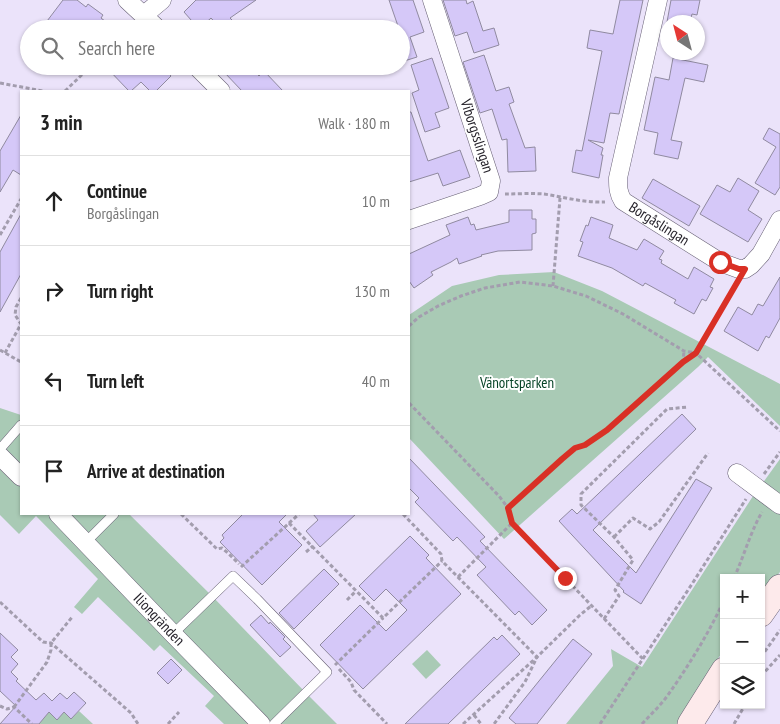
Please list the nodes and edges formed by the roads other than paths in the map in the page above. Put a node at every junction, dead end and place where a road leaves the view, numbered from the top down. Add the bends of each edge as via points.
1 (127, 0) edge
2 (162, 0) edge
3 (432, 0) edge
4 (658, 0) edge
5 (144, 15) junction
6 (149, 20) edge
7 (205, 75) edge
8 (220, 90) edge
9 (410, 220) edge
10 (780, 220) edge
11 (20, 426) edge
12 (0, 449) edge
13 (0, 456) edge
14 (736, 473) dead end
15 (20, 476) edge
16 (775, 501) edge
17 (59, 515) edge
18 (113, 515) edge
19 (86, 542) junction
20 (780, 587) edge
21 (765, 608) edge
22 (173, 634) junction
23 (720, 676) edge
24 (261, 724) edge
25 (274, 724) edge
26 (690, 724) edge

1 - 5 street
2 - 5 street
3 - 9 street, Viborgsslingan via 491,181 489,192
4 - 10 street, Borgåslingan via 618,178 619,195 623,201 720,262 739,269 751,265 761,254
5 - 6 street
7 - 8 street
11 - 12 lane
13 - 15 street
14 - 16 street
17 - 19 street, Iliongränden
18 - 19 lane
19 - 22 street, Iliongränden
20 - 21 main road
22 - 24 street, Iliongränden
22 - 25 lane via 233,576 327,672
23 - 26 main road

